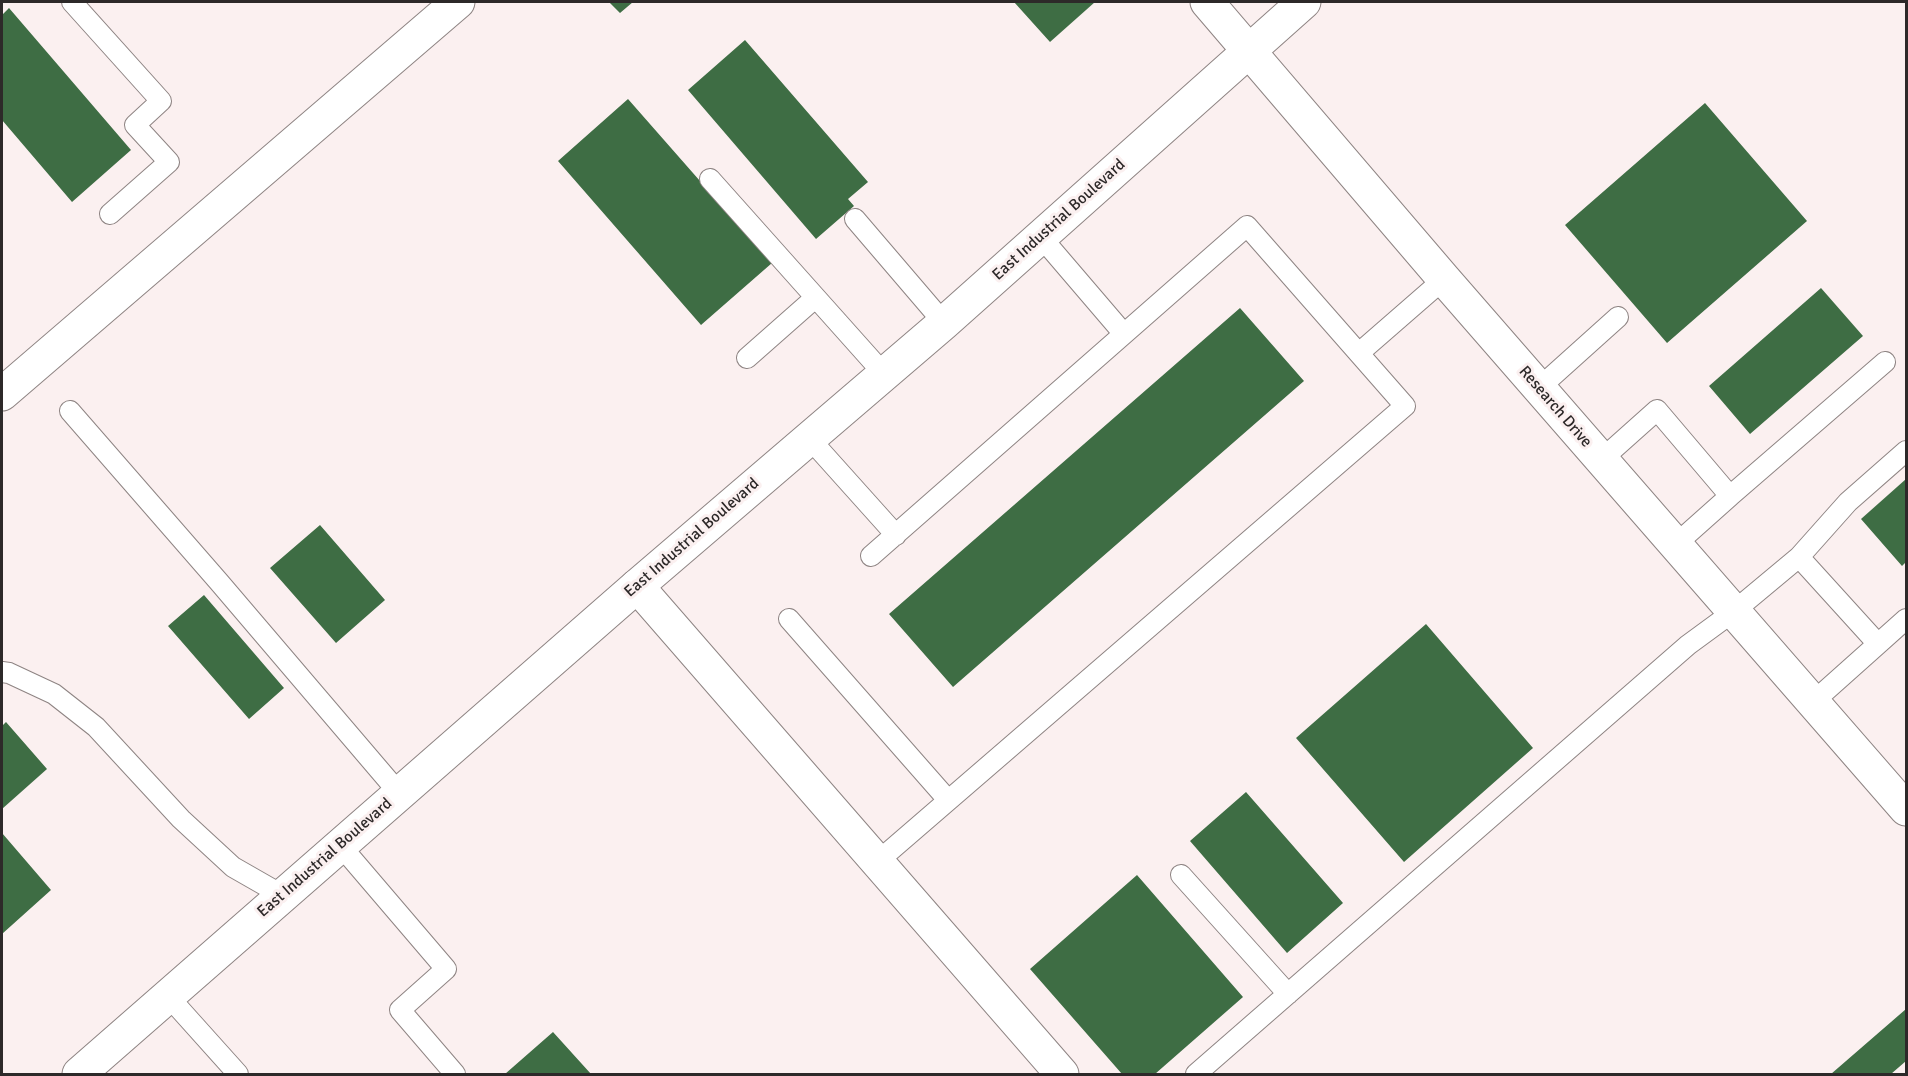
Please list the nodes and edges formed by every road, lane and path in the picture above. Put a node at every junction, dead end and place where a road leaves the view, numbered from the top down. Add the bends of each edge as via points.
1 (72, 2) edge
2 (458, 2) edge
3 (1207, 2) edge
4 (1304, 2) edge
5 (1250, 50) junction
6 (710, 179) dead end
7 (110, 214) dead end
8 (855, 219) dead end
9 (1041, 237) junction
10 (1444, 279) junction
11 (815, 298) junction
12 (1618, 317) dead end
13 (944, 323) junction
14 (1124, 334) junction
15 (1359, 353) junction
16 (747, 358) dead end
17 (1885, 362) dead end
18 (884, 374) junction
19 (1539, 388) junction
20 (2, 394) edge
21 (70, 411) dead end
22 (810, 438) junction
23 (1906, 451) edge
24 (1601, 460) junction
25 (1730, 496) junction
26 (896, 535) junction
27 (1675, 545) junction
28 (871, 556) dead end
29 (1799, 557) junction
30 (637, 586) junction
31 (1733, 612) junction
32 (789, 619) dead end
33 (1906, 619) edge
34 (1878, 644) junction
35 (2, 672) edge
36 (1813, 702) junction
37 (399, 793) junction
38 (948, 800) junction
39 (1906, 810) edge
40 (340, 845) junction
41 (877, 862) junction
42 (1181, 874) dead end
43 (282, 895) junction
44 (1288, 994) junction
45 (168, 996) junction
46 (79, 1074) edge
47 (238, 1074) edge
48 (455, 1074) edge
49 (1062, 1074) edge
50 (1196, 1074) edge

1 - 7 lane via 161,101 135,125 169,162
2 - 20 street
3 - 5 street, Research Drive
4 - 5 street, East Industrial Boulevard
5 - 9 street, East Industrial Boulevard
5 - 10 street, Research Drive
6 - 11 lane
8 - 13 lane
9 - 13 street, East Industrial Boulevard
9 - 14 lane
10 - 15 lane
10 - 19 street, Research Drive
11 - 16 lane
11 - 18 lane
12 - 19 lane
13 - 18 street, East Industrial Boulevard
14 - 15 lane via 1247,226
14 - 26 lane
15 - 38 lane via 1405,406
17 - 25 lane
18 - 22 street, East Industrial Boulevard
19 - 24 street, Research Drive
21 - 37 lane
22 - 26 lane
22 - 30 street, East Industrial Boulevard
23 - 29 lane via 1848,502
24 - 25 lane via 1657,410
24 - 27 street, Research Drive
25 - 27 lane
26 - 28 lane
27 - 31 street, Research Drive
29 - 31 lane
29 - 34 lane
30 - 37 street, East Industrial Boulevard
30 - 41 street
31 - 36 street, Research Drive
31 - 44 lane via 1688,645
32 - 38 lane
33 - 34 lane
34 - 36 lane
35 - 43 lane via 54,694 96,727 181,819 233,867
36 - 39 street, Research Drive
37 - 40 street, East Industrial Boulevard
38 - 41 lane
40 - 43 street, East Industrial Boulevard
40 - 48 lane via 446,969 400,1010
41 - 49 street
42 - 44 lane
43 - 45 street, East Industrial Boulevard
44 - 50 lane
45 - 46 street, East Industrial Boulevard
45 - 47 lane

